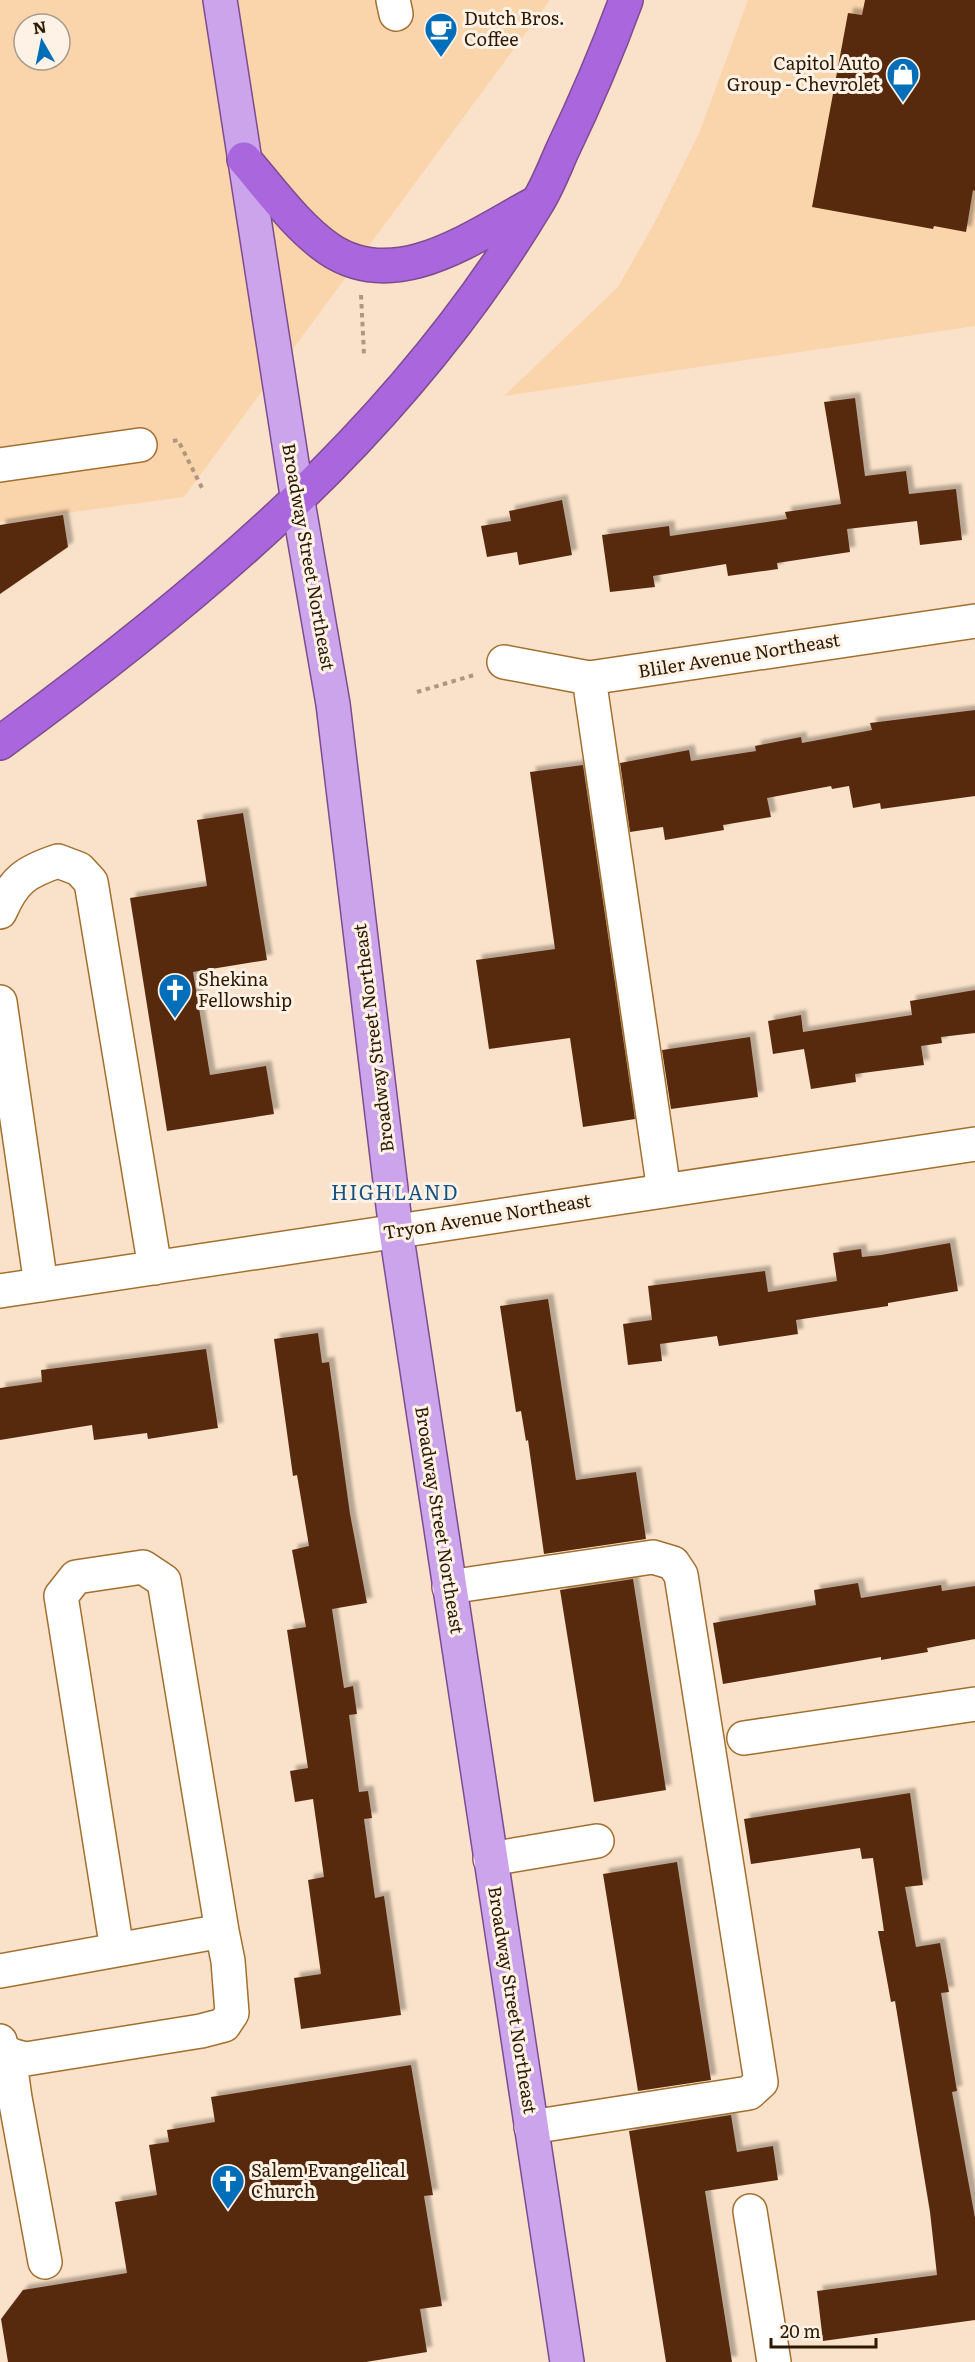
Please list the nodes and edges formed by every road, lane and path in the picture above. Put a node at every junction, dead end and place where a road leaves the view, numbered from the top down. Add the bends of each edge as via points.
1 (220, 0) edge
2 (626, 0) edge
3 (244, 159) junction
4 (538, 202) junction
5 (362, 286) dead end
6 (364, 354) dead end
7 (140, 445) joint
8 (0, 465) edge
9 (202, 488) dead end
10 (298, 501) junction
11 (975, 621) edge
12 (504, 662) joint
13 (590, 678) junction
14 (417, 692) dead end
15 (0, 743) edge
16 (0, 912) edge
17 (0, 1002) edge
18 (975, 1144) edge
19 (664, 1191) junction
20 (396, 1231) junction
21 (155, 1268) junction
22 (41, 1285) junction
23 (0, 1292) edge
24 (449, 1587) junction
25 (975, 1704) edge
26 (744, 1738) dead end
27 (597, 1841) dead end
28 (490, 1859) junction
29 (222, 1931) junction
30 (117, 1950) junction
31 (0, 1971) edge
32 (5, 2048) edge
33 (531, 2127) junction
34 (750, 2211) dead end
35 (45, 2262) dead end
36 (567, 2362) edge
37 (774, 2362) edge

1 - 3 main road, Broadway Street Northeast
2 - 4 highway via 598,77
3 - 4 highway via 289,212 329,249 366,266 399,266 429,258
3 - 10 main road, Broadway Street Northeast
4 - 10 highway via 479,296 401,393
5 - 6 path
7 - 8 street
7 - 9 path via 178,440
10 - 15 highway via 144,632
10 - 20 main road, Broadway Street Northeast via 333,704
11 - 13 street, Bliler Avenue Northeast
12 - 13 street, Bliler Avenue Northeast
12 - 14 path via 454,683
13 - 19 street
16 - 21 street via 9,892 30,871 58,861 79,869 91,882
17 - 22 street
18 - 19 street, Tryon Avenue Northeast
19 - 20 street, Tryon Avenue Northeast
20 - 21 street, Tryon Avenue Northeast
20 - 24 main road, Broadway Street Northeast
21 - 22 street, Tryon Avenue Northeast
22 - 23 street, Tryon Avenue Northeast
24 - 28 main road, Broadway Street Northeast
24 - 33 street via 653,1557 673,1563 681,1575 761,2082 749,2093
25 - 26 street
27 - 28 street
28 - 33 main road, Broadway Street Northeast
29 - 30 street
29 - 30 street via 164,1581 142,1567 75,1577 61,1596
29 - 32 street via 232,2013 224,2025 26,2060
30 - 31 street
32 - 35 street
33 - 36 main road, Broadway Street Northeast
34 - 37 street

